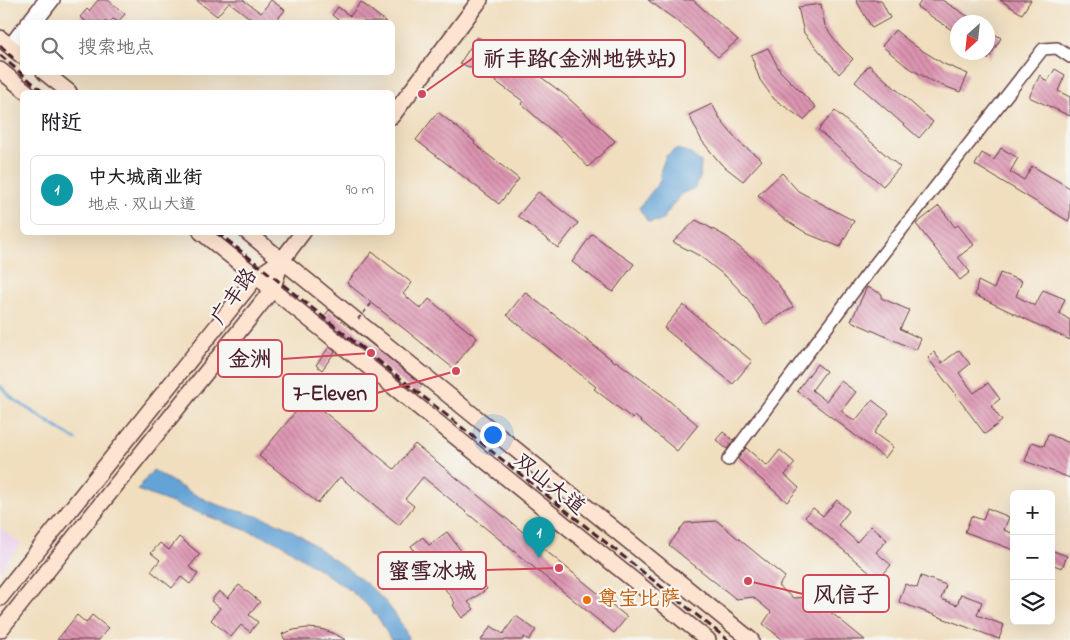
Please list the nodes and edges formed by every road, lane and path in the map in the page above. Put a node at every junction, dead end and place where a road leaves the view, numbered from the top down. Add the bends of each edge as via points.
1 (44, 0) edge
2 (54, 0) edge
3 (480, 0) edge
4 (29, 20) edge
5 (39, 20) edge
6 (20, 32) edge
7 (14, 46) edge
8 (1070, 57) edge
9 (0, 70) edge
10 (48, 75) edge
11 (25, 90) edge
12 (66, 90) edge
13 (395, 112) edge
14 (205, 235) edge
15 (251, 235) edge
16 (301, 235) edge
17 (282, 260) junction
18 (256, 277) junction
19 (272, 290) junction
20 (372, 303) dead end
21 (358, 319) dead end
22 (728, 460) dead end
23 (0, 598) edge
24 (0, 630) edge
25 (708, 640) edge
26 (751, 640) edge

1 - 4 street
2 - 5 street
3 - 13 street
6 - 7 street
8 - 22 street via 1057,48 1043,49 864,278
9 - 11 street
10 - 12 street
14 - 18 street, 双山大道
15 - 17 street, 双山大道
16 - 17 street
17 - 18 street, 广丰路
17 - 19 street, 广丰路
17 - 26 street, 双山大道
18 - 19 street, 双山大道
18 - 23 street, 广丰路
19 - 24 street, 广丰路
19 - 25 street, 双山大道
20 - 21 path, bridge

